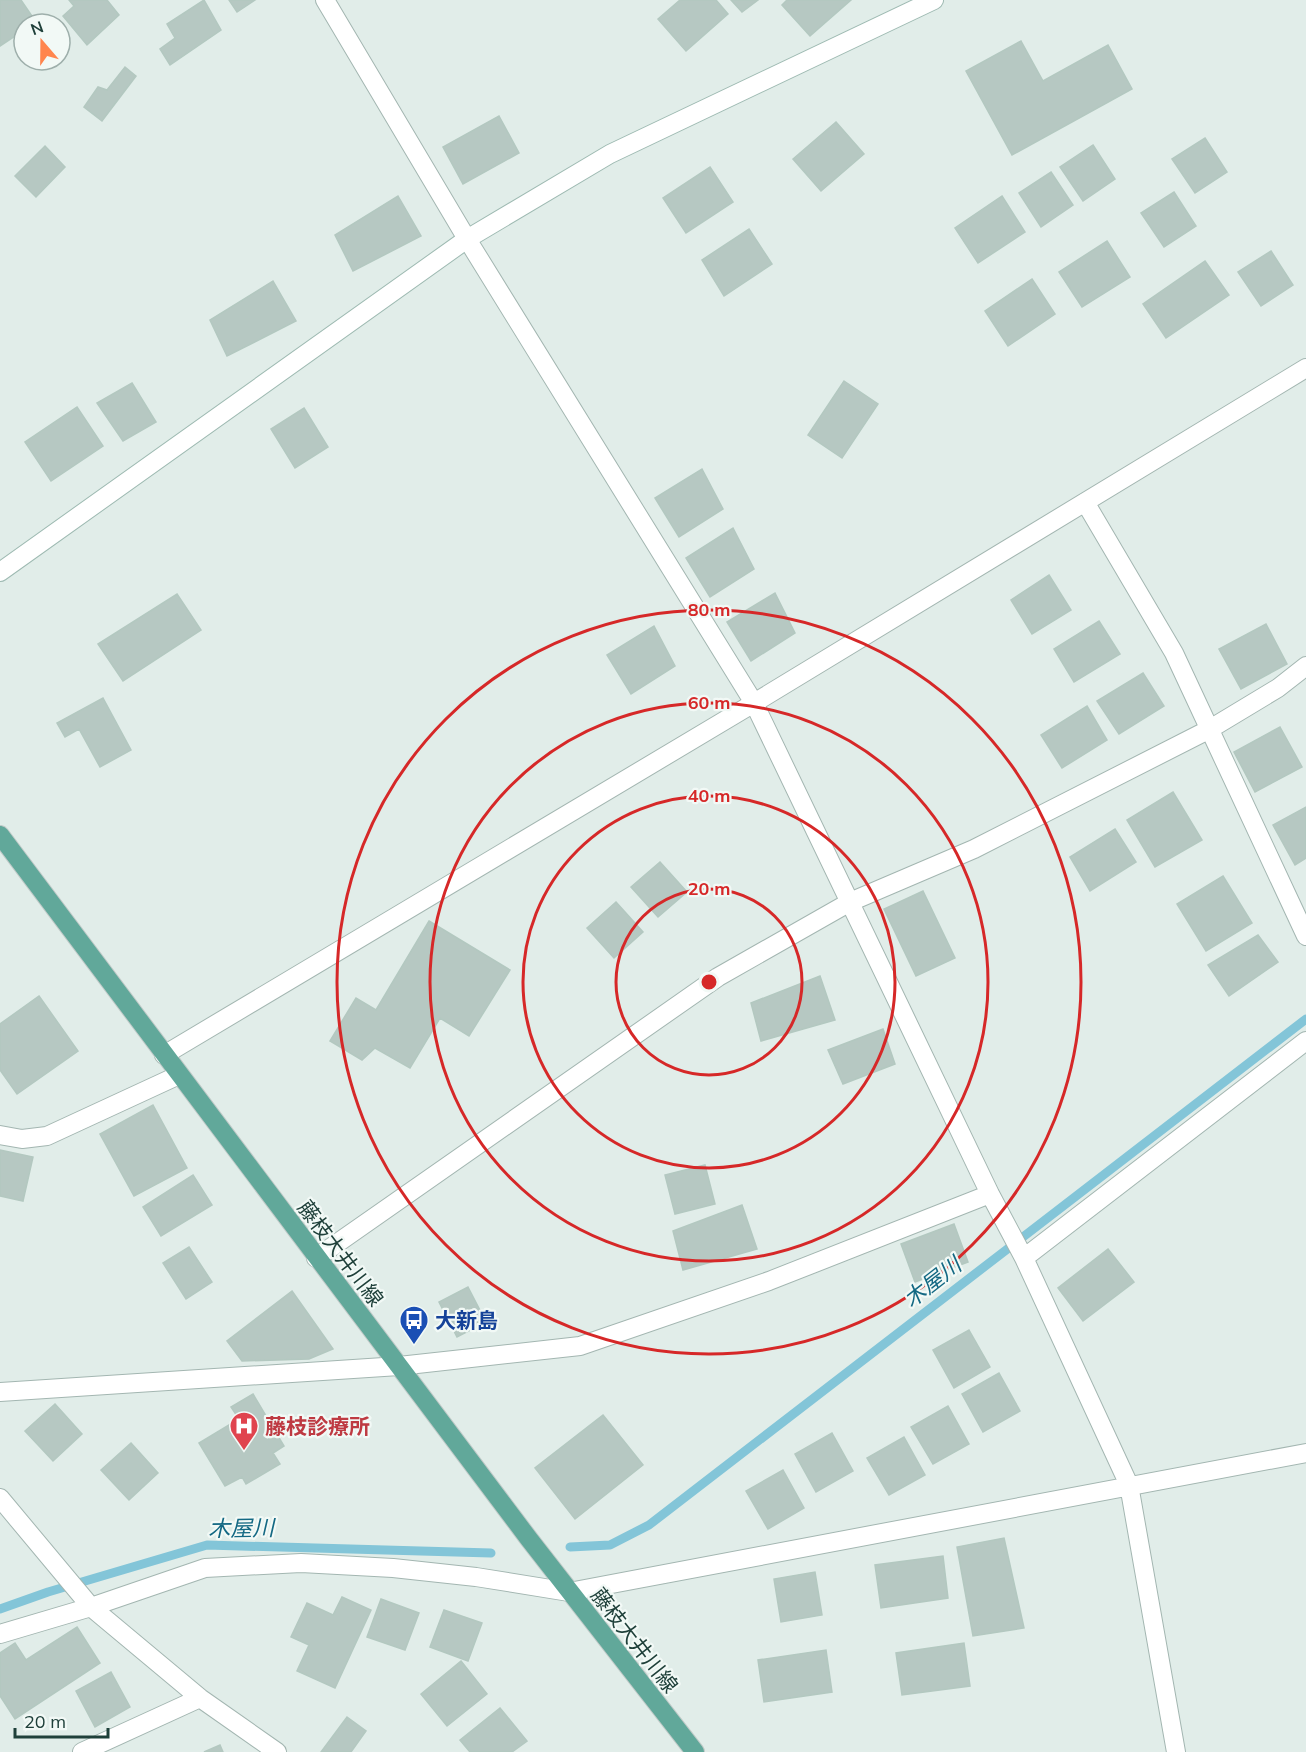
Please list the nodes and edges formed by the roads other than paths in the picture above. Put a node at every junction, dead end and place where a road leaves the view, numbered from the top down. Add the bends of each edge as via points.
1 (325, 0) edge
2 (934, 0) edge
3 (467, 238) junction
4 (1306, 368) edge
5 (1085, 502) junction
6 (0, 572) edge
7 (1306, 666) edge
8 (754, 703) junction
9 (1210, 729) junction
10 (0, 835) edge
11 (850, 902) junction
12 (1306, 936) edge
13 (1306, 1041) edge
14 (164, 1055) junction
15 (179, 1075) junction
16 (0, 1135) edge
17 (990, 1194) junction
18 (1021, 1253) junction
19 (316, 1258) junction
20 (399, 1366) junction
21 (0, 1392) edge
22 (1306, 1453) edge
23 (1129, 1485) junction
24 (0, 1498) edge
25 (569, 1592) junction
26 (91, 1608) junction
27 (0, 1634) edge
28 (200, 1698) junction
29 (82, 1752) edge
30 (277, 1752) edge
31 (694, 1752) edge
32 (1176, 1752) edge

1 - 3 street
2 - 3 street via 610,154
3 - 6 street
3 - 8 street
4 - 5 street
5 - 8 street
5 - 9 street via 1174,653
7 - 9 street via 1278,688
8 - 11 street
8 - 14 street
9 - 11 street via 974,849
9 - 12 street
10 - 14 main road, 藤枝大井川線
11 - 17 street
11 - 19 street via 718,977
13 - 18 street
14 - 15 main road, 藤枝大井川線
15 - 16 street via 46,1136 22,1139
15 - 19 main road, 藤枝大井川線
17 - 18 street
17 - 20 street via 769,1281 580,1346
18 - 23 street
19 - 20 main road, 藤枝大井川線
20 - 21 street
20 - 25 main road, 藤枝大井川線
22 - 23 street
23 - 25 street
23 - 32 street
24 - 26 street
25 - 26 street via 393,1568 301,1563 205,1568
25 - 31 main road, 藤枝大井川線
26 - 27 street
26 - 28 street
28 - 29 street
28 - 30 street

